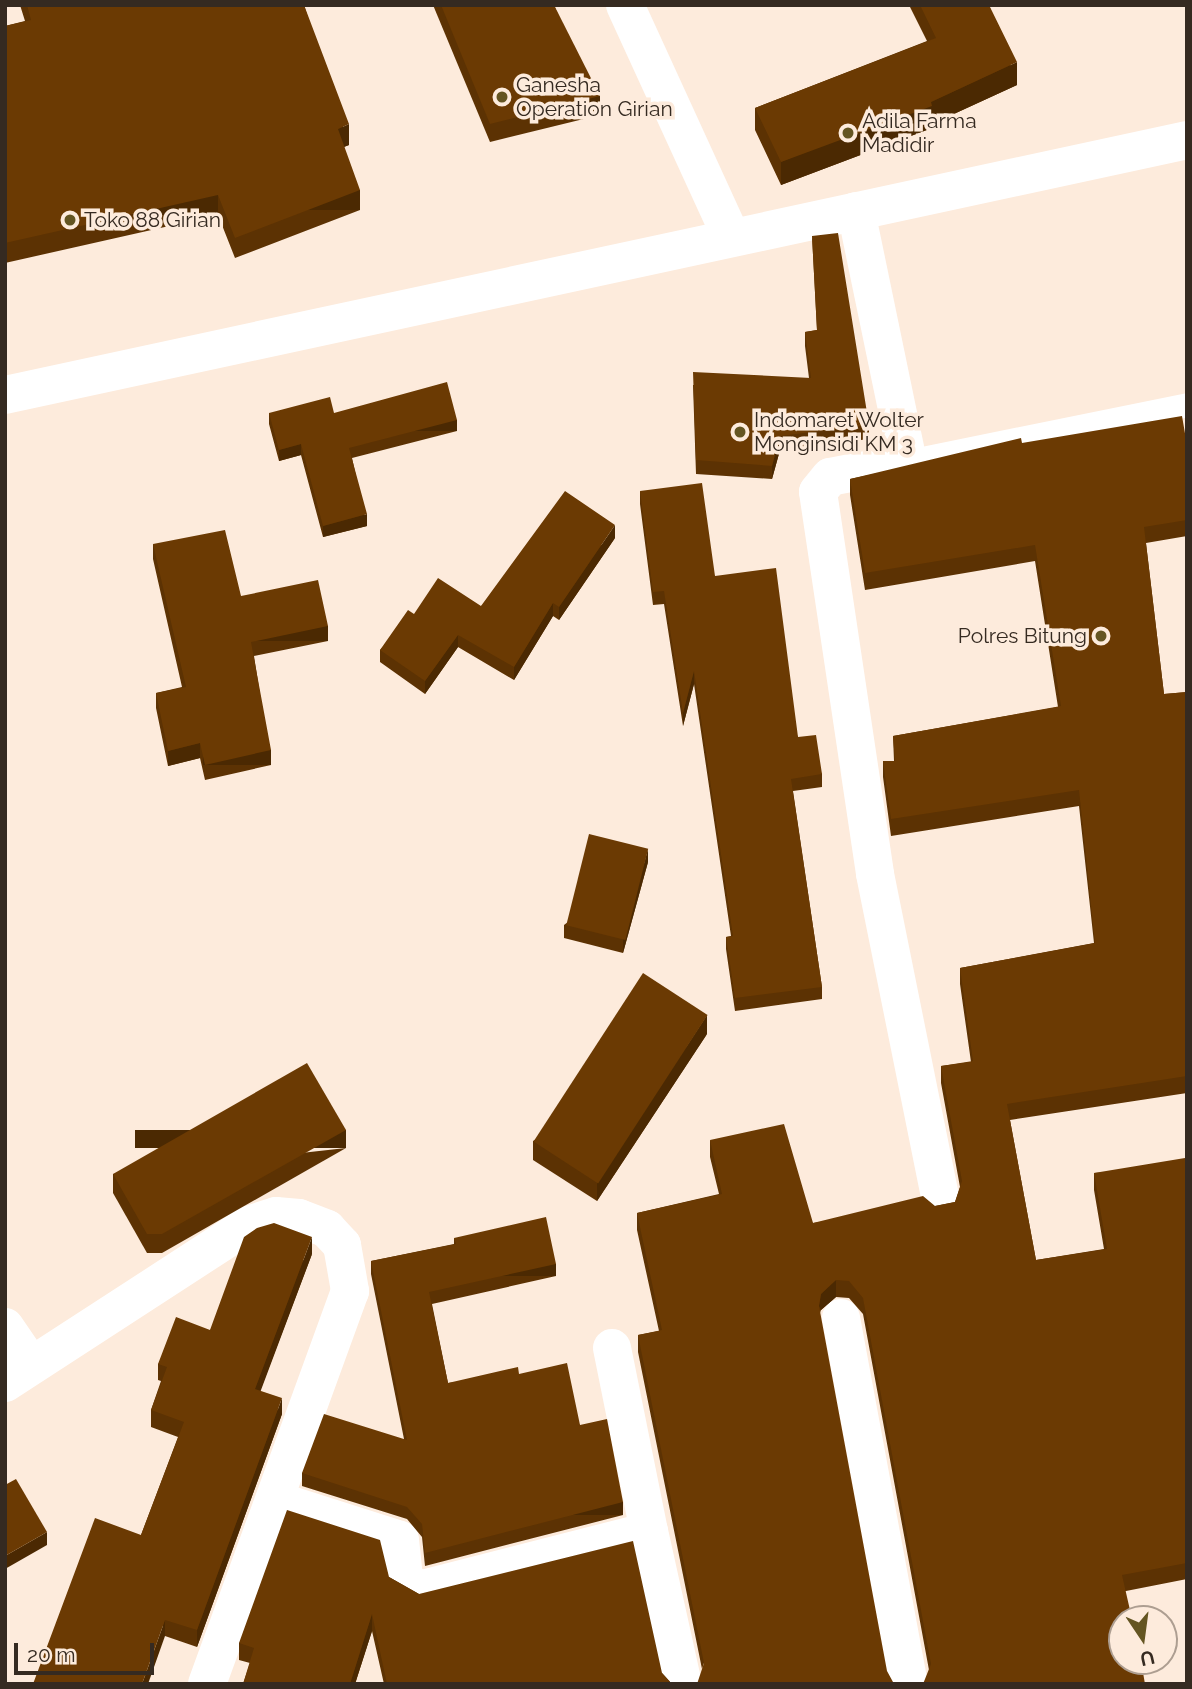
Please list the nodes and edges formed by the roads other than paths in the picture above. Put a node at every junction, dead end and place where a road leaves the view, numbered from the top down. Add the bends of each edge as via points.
1 (625, 5) edge
2 (1187, 140) edge
3 (856, 211) junction
4 (731, 237) junction
5 (5, 395) edge
6 (1187, 405) edge
7 (908, 461) junction
8 (941, 1202) edge
9 (841, 1318) dead end
10 (5, 1327) edge
11 (612, 1348) dead end
12 (18, 1374) edge
13 (275, 1500) junction
14 (649, 1531) junction
15 (207, 1684) edge
16 (683, 1684) edge
17 (909, 1684) edge

1 - 4 main road
2 - 3 main road
3 - 4 main road
3 - 7 main road
4 - 5 main road
6 - 7 lane
7 - 8 main road via 830,477 818,492 876,874
9 - 17 main road
10 - 12 main road
11 - 14 main road
12 - 13 main road via 248,1225 276,1216 299,1218 327,1229 342,1245 350,1291
13 - 14 main road via 400,1540 404,1578 423,1588
13 - 15 main road
14 - 16 main road

